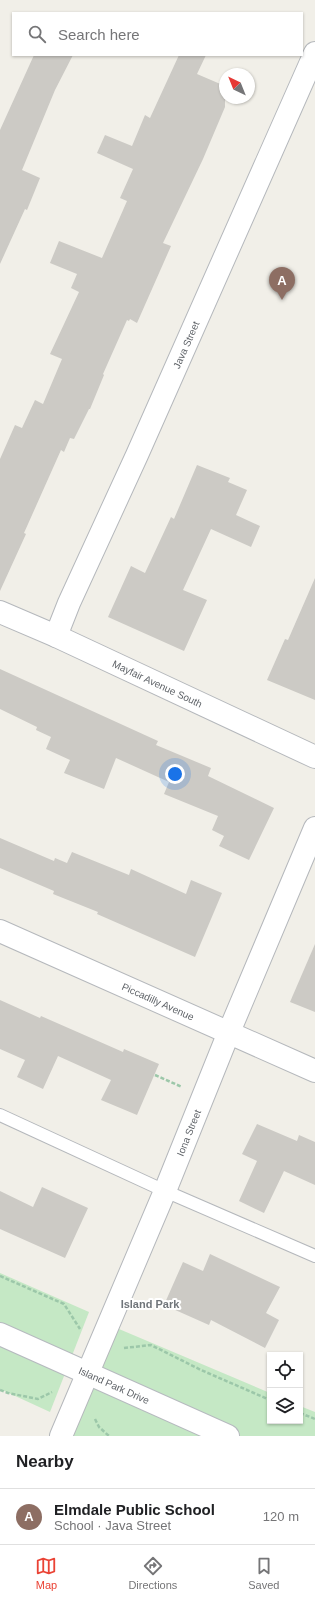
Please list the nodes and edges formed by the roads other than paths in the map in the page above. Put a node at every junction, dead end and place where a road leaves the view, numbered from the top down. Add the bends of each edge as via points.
1 (315, 53) edge
2 (0, 612) edge
3 (56, 636) junction
4 (315, 757) edge
5 (315, 828) edge
6 (0, 931) edge
7 (229, 1032) junction
8 (315, 1072) edge
9 (0, 1115) edge
10 (165, 1190) junction
11 (315, 1256) edge
12 (0, 1334) edge
13 (86, 1373) junction
14 (61, 1436) edge
15 (228, 1436) edge

1 - 3 street, Java Street
2 - 3 street, Mayfair Avenue South
3 - 4 street, Mayfair Avenue South
5 - 7 street, Iona Street
6 - 7 street, Piccadilly Avenue
7 - 8 street, Piccadilly Avenue
7 - 10 street, Iona Street
9 - 10 lane
10 - 11 lane
10 - 13 street, Iona Street
12 - 13 street, Island Park Drive
13 - 14 street, Iona Street
13 - 15 street, Island Park Drive

